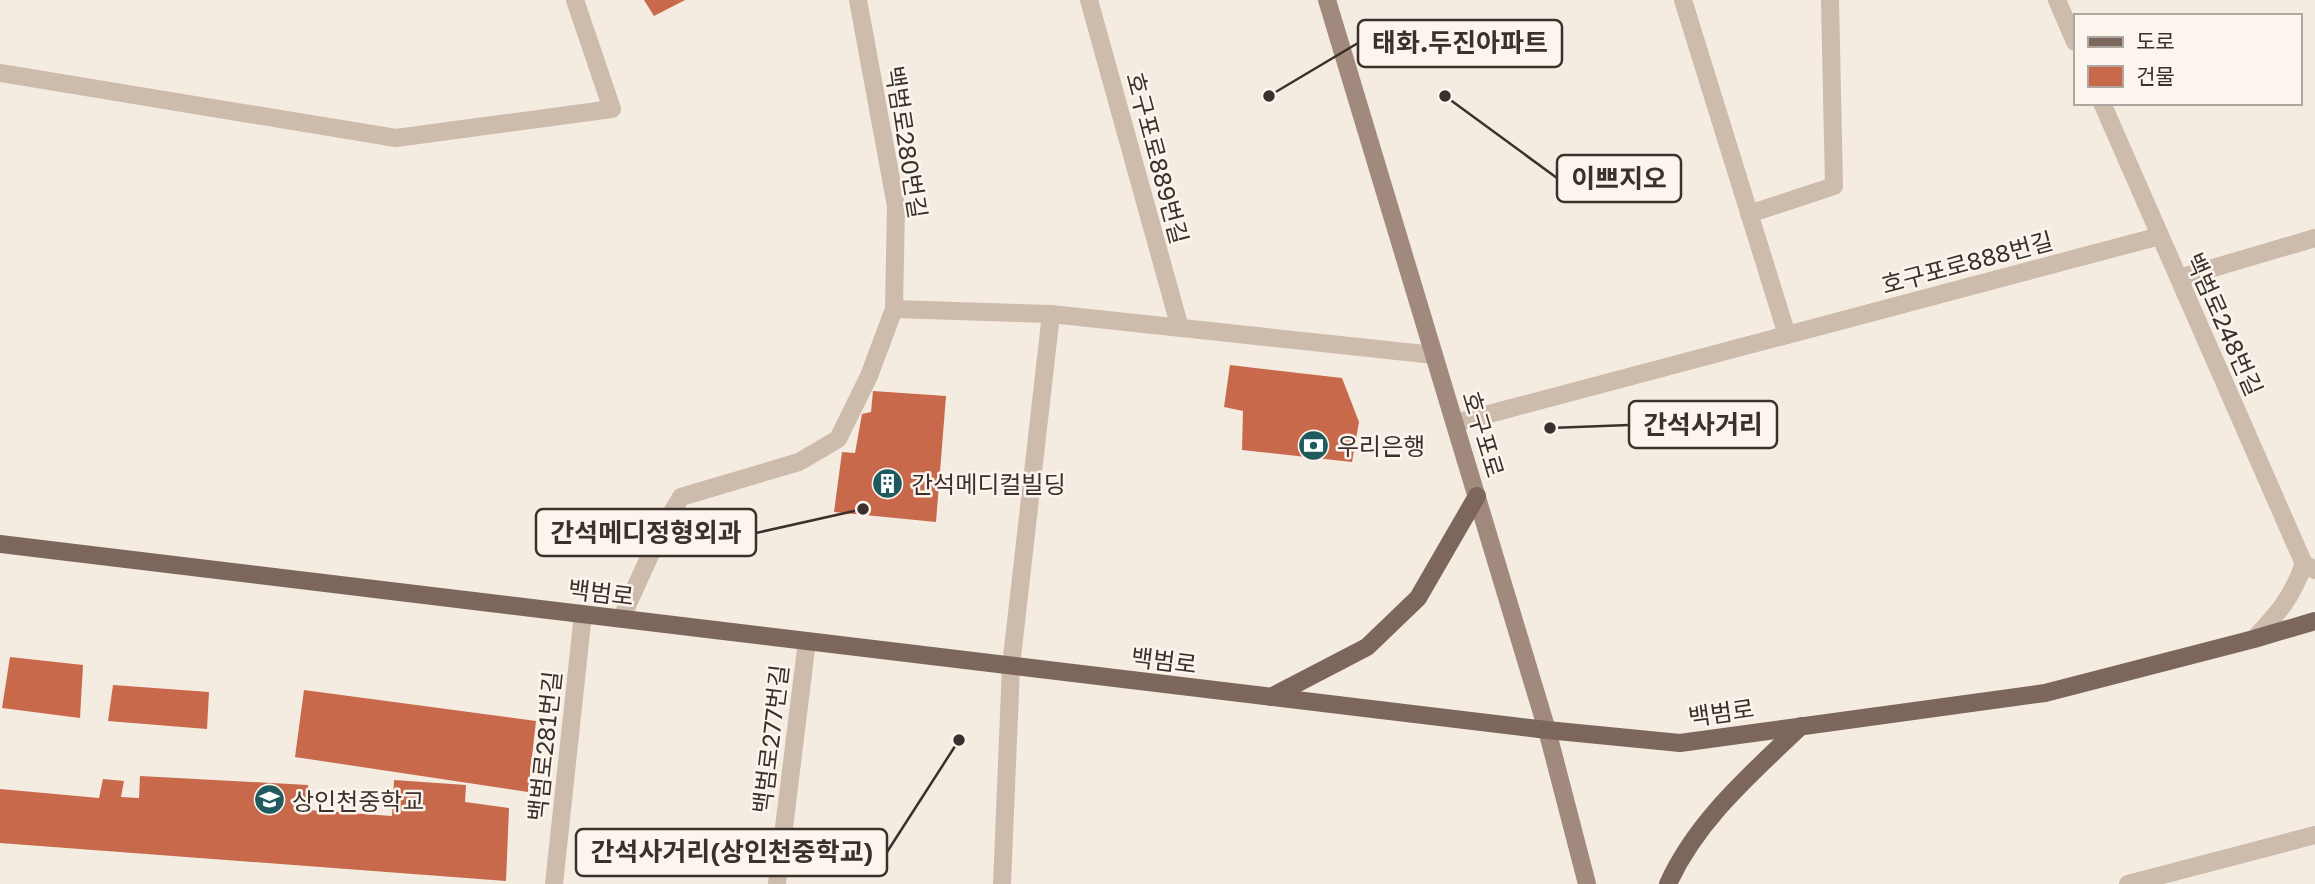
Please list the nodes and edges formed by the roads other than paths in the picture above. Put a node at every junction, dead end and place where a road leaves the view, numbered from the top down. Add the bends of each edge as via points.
1 (575, 0) edge
2 (1089, 0) edge
3 (1327, 0) edge
4 (1683, 0) edge
5 (1830, 0) edge
6 (2057, 0) edge
7 (863, 1) edge
8 (2074, 40) edge
9 (0, 73) edge
10 (2103, 105) edge
11 (1749, 214) junction
12 (2160, 236) junction
13 (2315, 238) edge
14 (2179, 278) junction
15 (894, 309) junction
16 (1051, 314) junction
17 (1180, 328) junction
18 (1787, 335) junction
19 (1434, 355) junction
20 (1455, 423) junction
21 (1477, 495) junction
22 (0, 544) edge
23 (2310, 567) edge
24 (583, 614) junction
25 (621, 619) junction
26 (2315, 621) edge
27 (2254, 639) junction
28 (807, 641) junction
29 (1011, 666) junction
30 (1270, 697) junction
31 (1801, 726) junction
32 (1547, 730) junction
33 (2315, 835) edge
34 (2187, 877) edge
35 (554, 884) edge
36 (777, 884) edge
37 (1002, 884) edge
38 (1587, 884) edge
39 (1668, 884) edge
40 (2128, 884) edge

1 - 9 street via 612,109 396,138
2 - 17 street, 호구포로889번길
3 - 19 main road, 호구포로
4 - 11 street
5 - 11 street via 1834,186
6 - 8 street
7 - 15 street, 백범로280번길 via 896,206
10 - 12 street, 백범로248번길
11 - 18 street
12 - 14 street, 백범로248번길
12 - 18 street, 호구포로888번길
13 - 14 street
14 - 23 street, 백범로248번길
15 - 16 street
15 - 25 street, 백범로280번길 via 869,376 838,439 799,462 681,497
16 - 17 street
16 - 29 street
17 - 19 street
18 - 20 street, 호구포로888번길
19 - 20 main road, 호구포로
20 - 21 main road, 호구포로
21 - 30 main road via 1406,611 1367,647
21 - 32 main road, 호구포로
22 - 24 main road, 백범로
23 - 27 street via 2286,604
24 - 25 main road, 백범로
24 - 35 street, 백범로281번길
25 - 28 main road, 백범로
26 - 27 main road, 백범로
27 - 31 main road, 백범로 via 2045,692
28 - 29 main road, 백범로
28 - 36 street, 백범로277번길
29 - 30 main road, 백범로
29 - 37 street
30 - 32 main road, 백범로
31 - 32 main road, 백범로 via 1680,743
31 - 39 main road via 1719,805
32 - 38 main road, 호구포로
33 - 34 street
34 - 40 street

